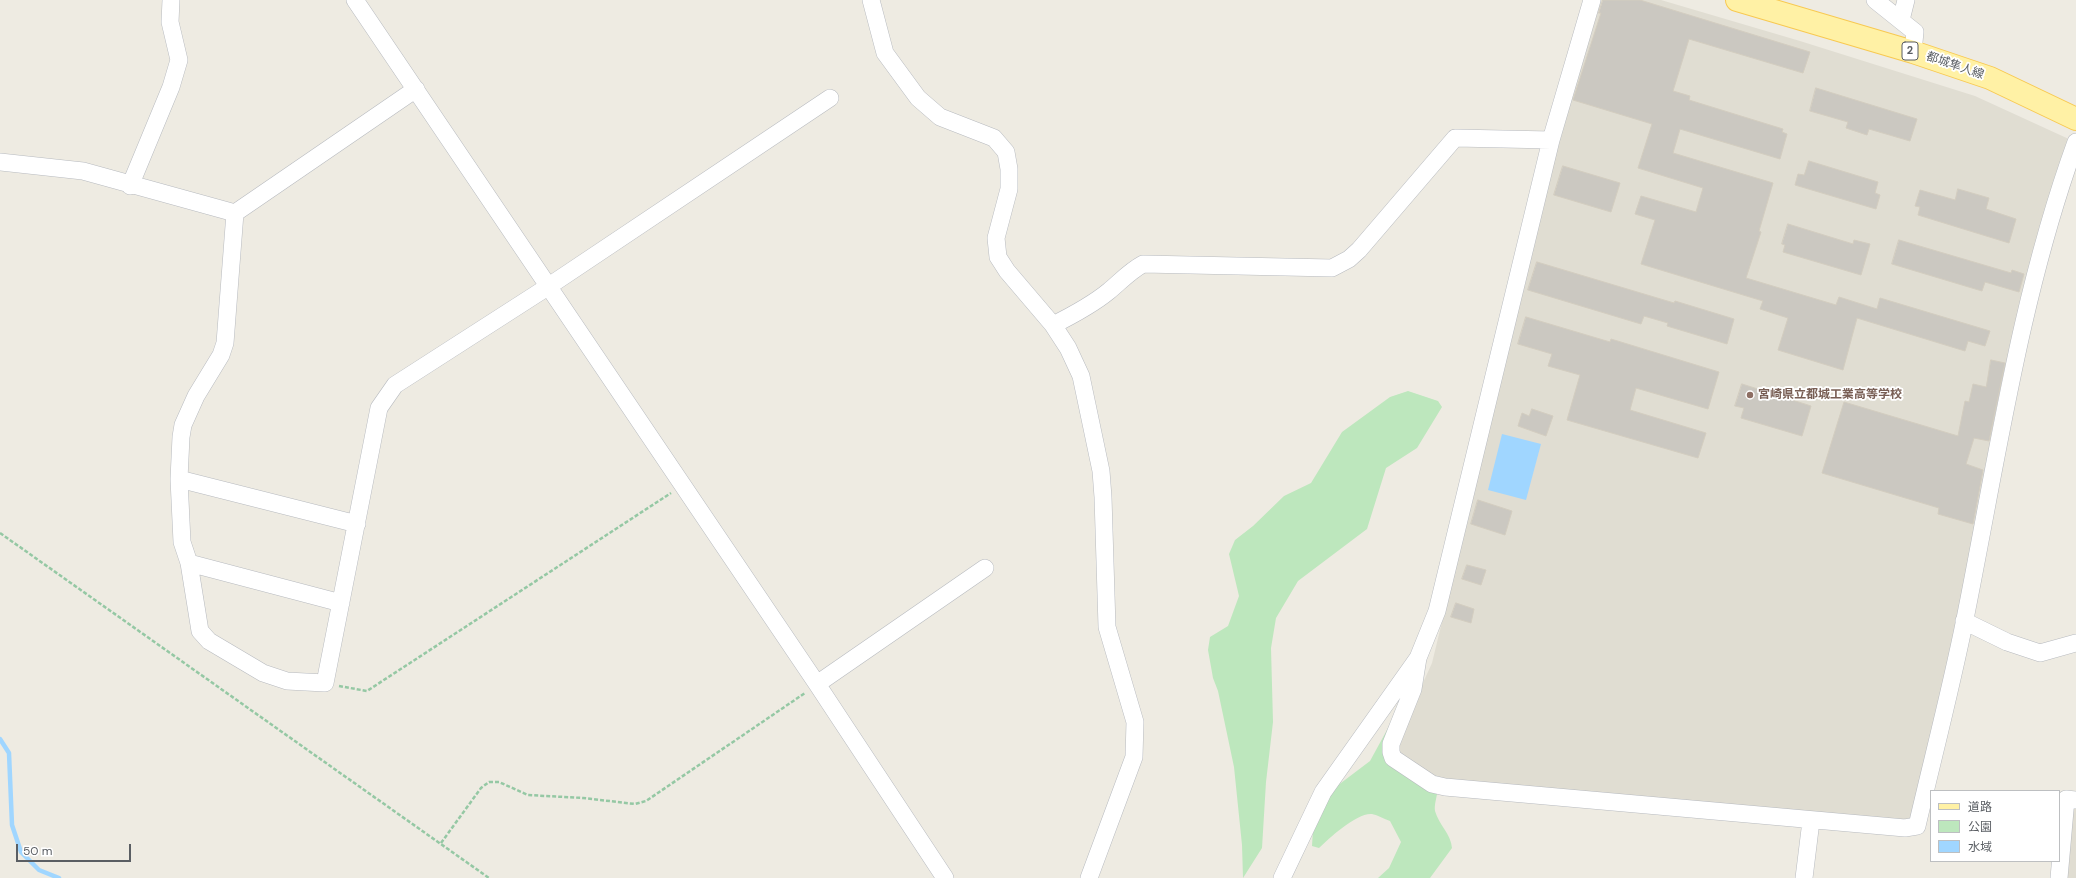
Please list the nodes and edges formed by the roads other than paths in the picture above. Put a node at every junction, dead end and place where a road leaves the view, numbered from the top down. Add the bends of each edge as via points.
1 (171, 0) edge
2 (356, 0) edge
3 (871, 0) edge
4 (1592, 0) edge
5 (1737, 0) edge
6 (1875, 0) edge
7 (1906, 0) edge
8 (1901, 20) junction
9 (1913, 52) junction
10 (416, 89) junction
11 (830, 98) dead end
12 (2076, 119) edge
13 (1551, 140) junction
14 (2076, 142) edge
15 (0, 162) edge
16 (130, 186) junction
17 (235, 213) junction
18 (549, 286) junction
19 (1053, 325) junction
20 (179, 479) junction
21 (357, 524) junction
22 (189, 564) junction
23 (985, 568) dead end
24 (341, 603) junction
25 (1964, 621) junction
26 (2076, 643) edge
27 (1418, 658) junction
28 (817, 684) junction
29 (2076, 800) edge
30 (1811, 821) junction
31 (945, 878) edge
32 (1089, 878) edge
33 (1282, 878) edge
34 (1804, 878) edge
35 (2059, 878) edge

1 - 16 street via 170,22 179,60 171,87
2 - 10 street
3 - 19 street via 885,53 918,98 940,117 994,138 1006,152 1009,189 996,238 998,257
4 - 13 street
5 - 9 main road, 都城隼人線 / 2
6 - 8 street
7 - 8 street
8 - 9 street via 1915,32
9 - 12 main road, 都城隼人線 / 2 via 1990,78
10 - 17 street
10 - 18 street
11 - 18 street
13 - 19 street via 1455,138 1359,250 1349,260 1332,268 1143,264 1087,307
13 - 27 street via 1437,611
14 - 25 street via 2014,359
15 - 16 street via 83,171
16 - 17 street
17 - 20 street via 225,343 183,425
18 - 21 street via 395,385 379,408
18 - 28 street
19 - 32 street via 1068,348 1081,376 1096,445 1103,497 1107,627 1135,722 1134,756
20 - 21 street
20 - 22 street via 182,542
21 - 24 street
22 - 24 street
22 - 24 street via 200,631 209,641 264,673 287,681 325,683
23 - 28 street
25 - 26 street via 2007,642 2040,653
25 - 30 street via 1917,826 1905,828
27 - 30 street via 1413,689 1391,744 1391,752 1393,758 1432,784
27 - 33 street via 1322,792
28 - 31 street
29 - 35 street via 2066,799
30 - 34 street

